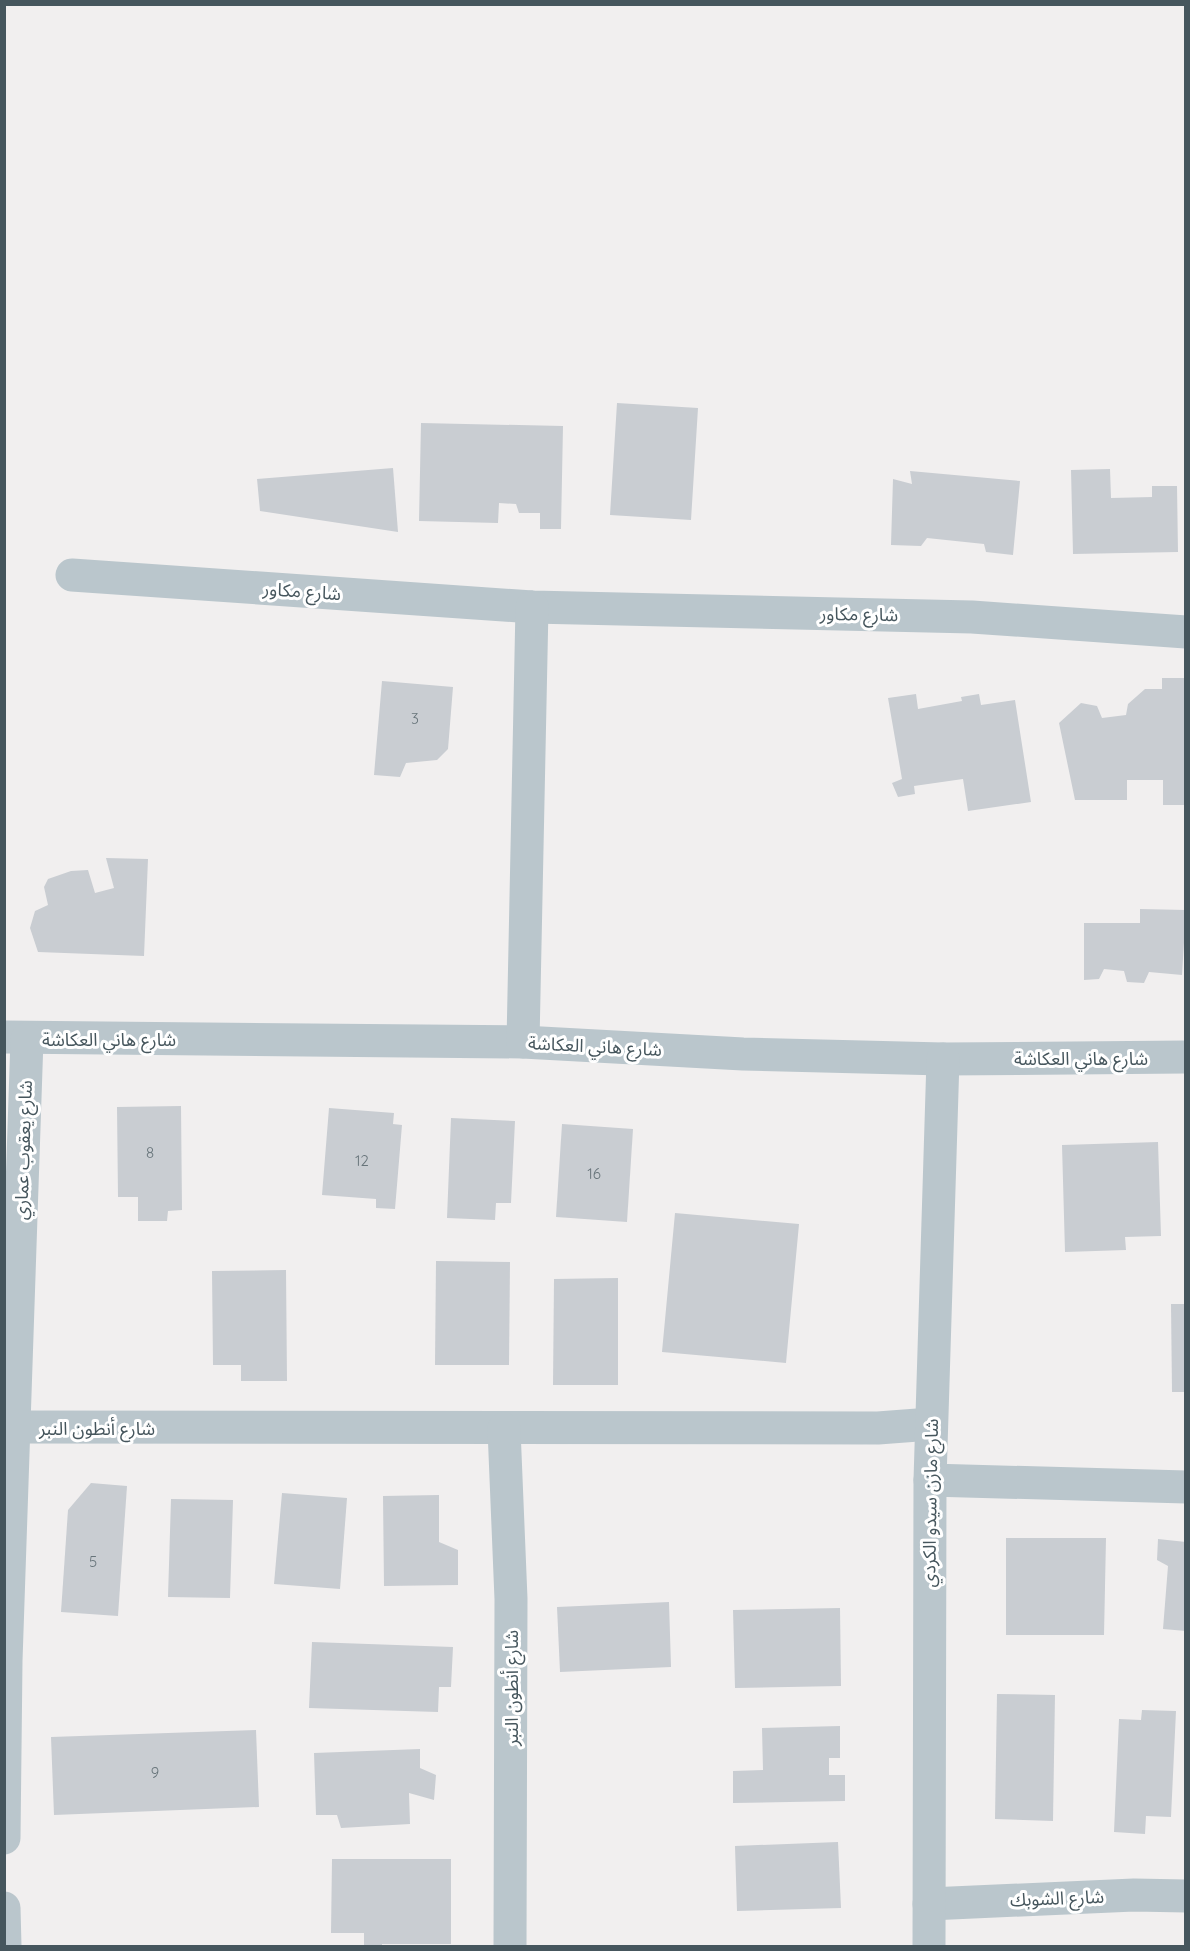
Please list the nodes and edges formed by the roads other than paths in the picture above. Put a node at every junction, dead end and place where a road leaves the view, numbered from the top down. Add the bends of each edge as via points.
1 (72, 575) dead end
2 (532, 607) junction
3 (1185, 632) edge
4 (16, 1038) edge
5 (523, 1042) junction
6 (1185, 1058) edge
7 (943, 1059) junction
8 (931, 1424) junction
9 (14, 1427) junction
10 (504, 1430) junction
11 (930, 1480) junction
12 (1185, 1487) edge
13 (4, 1838) edge
14 (1185, 1896) edge
15 (929, 1904) junction
16 (4, 1908) edge
17 (5, 1947) edge
18 (510, 1947) edge
19 (928, 1947) edge

1 - 2 street, شارع مكاور
2 - 3 street, شارع مكاور via 972,617
2 - 5 street
4 - 5 street, شارع هاني العكاشة
4 - 9 street, شارع يعقوب عماري
5 - 7 street, شارع هاني العكاشة via 743,1054
6 - 7 street, شارع هاني العكاشة
7 - 8 street, شارع مازن سيدو الكردي
8 - 10 street, شارع أنطون النبر via 878,1428
8 - 11 street, شارع مازن سيدو الكردي
9 - 10 street, شارع أنطون النبر
9 - 13 street, شارع يعقوب عماري
10 - 18 street, شارع أنطون النبر via 511,1599
11 - 12 street
11 - 15 street, شارع مازن سيدو الكردي
14 - 15 street, شارع الشوبك
15 - 19 street, شارع مازن سيدو الكردي
16 - 17 street

